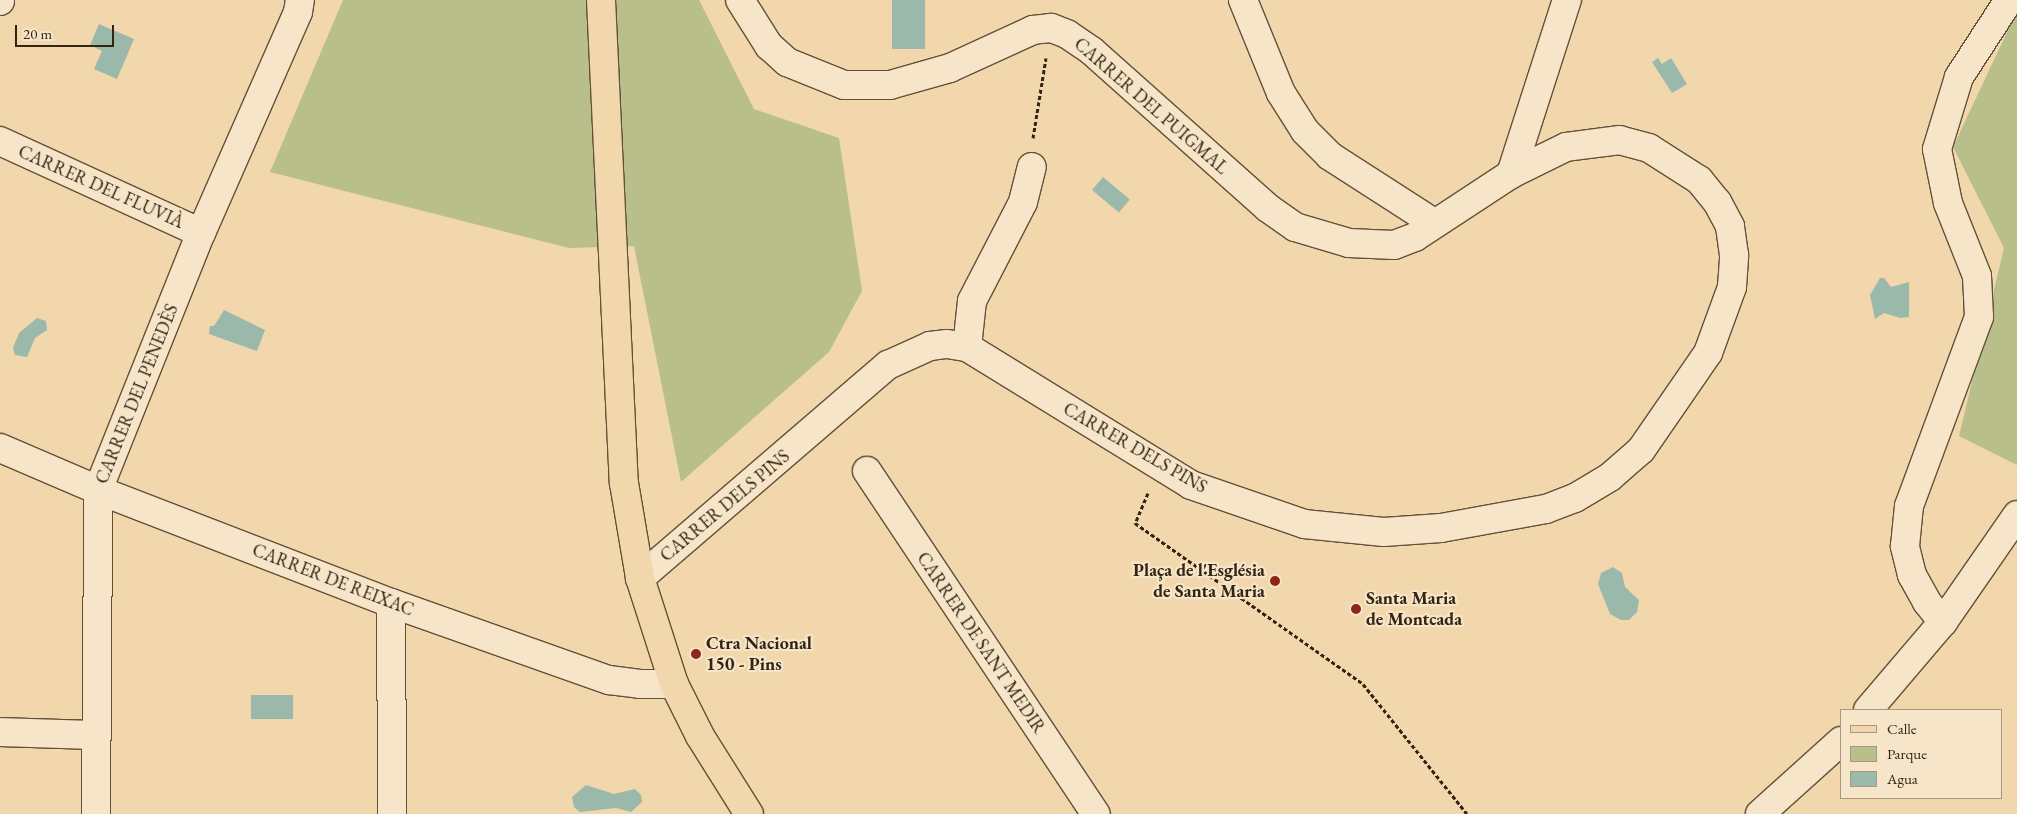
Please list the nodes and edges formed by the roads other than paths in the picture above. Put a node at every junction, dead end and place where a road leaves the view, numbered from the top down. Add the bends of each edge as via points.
1 (300, 0) edge
2 (601, 0) edge
3 (740, 0) edge
4 (1243, 0) edge
5 (1567, 0) edge
6 (2009, 0) edge
7 (0, 141) edge
8 (1032, 167) dead end
9 (1511, 174) junction
10 (1434, 223) junction
11 (202, 233) junction
12 (967, 347) junction
13 (0, 448) edge
14 (867, 471) dead end
15 (98, 490) junction
16 (2017, 515) edge
17 (640, 578) junction
18 (391, 604) junction
19 (1943, 622) junction
20 (674, 684) junction
21 (1869, 709) edge
22 (0, 732) edge
23 (95, 735) junction
24 (1840, 743) edge
25 (1088, 810) edge
26 (96, 814) edge
27 (392, 814) edge
28 (749, 814) edge
29 (1760, 814) edge

1 - 11 street, CARRER DEL PENEDÈS via 298,12
2 - 17 main road via 624,483
3 - 10 street, CARRER DEL PUIGMAL via 770,46 787,62 844,85 890,85 950,68 1033,30 1051,28 1092,50 1222,169 1295,227 1349,243 1394,245 1415,237
4 - 10 street via 1281,93 1305,130 1330,156
5 - 9 street
6 - 19 street via 1959,77 1937,149 1948,203 1977,276 1979,318 1909,506 1905,546 1912,575
7 - 11 street, CARRER DEL FLUVIÀ
8 - 12 street via 1023,202 972,301
9 - 10 street, CARRER DELS PINS
9 - 12 street, CARRER DELS PINS via 1566,147 1620,140 1649,148 1699,180 1718,202 1730,226 1734,255 1732,287 1708,353 1641,450 1610,477 1546,510 1441,528 1384,532 1304,524 1209,492 1159,467
11 - 15 street, CARRER DEL PENEDÈS
12 - 17 street, CARRER DELS PINS via 930,346 888,365
13 - 15 street, CARRER DE REIXAC
14 - 25 street, CARRER DE SANT MEDIR
15 - 18 street, CARRER DE REIXAC
15 - 23 street, CARRER DEL PENEDÈS
16 - 19 street
17 - 20 main road
18 - 20 street, CARRER DE REIXAC via 609,680
18 - 27 street
19 - 21 street
20 - 28 main road via 700,736
22 - 23 street
23 - 26 street, CARRER DEL PENEDÈS
24 - 29 street

